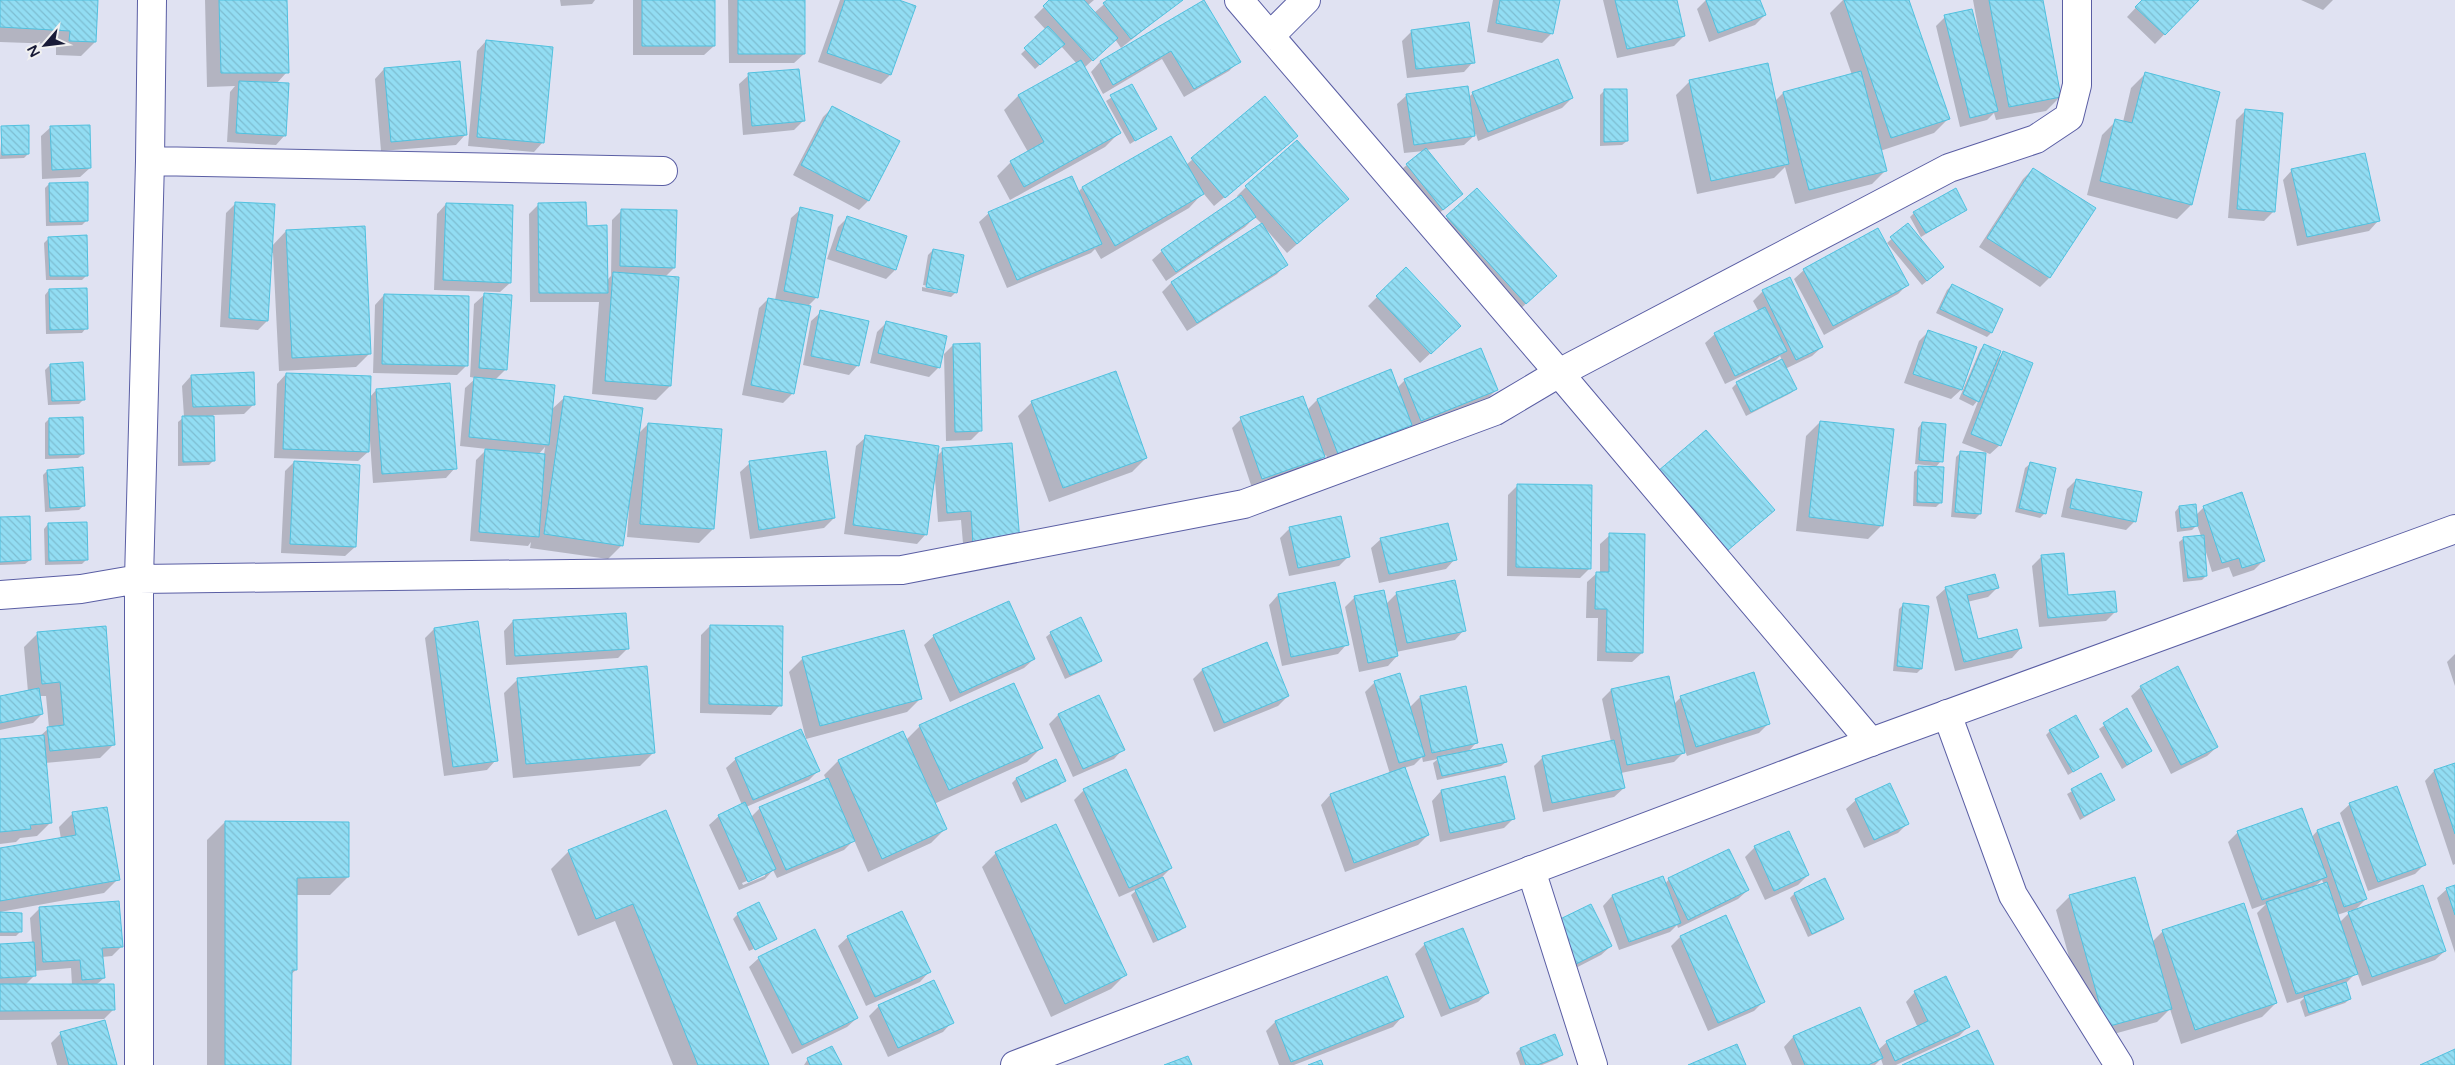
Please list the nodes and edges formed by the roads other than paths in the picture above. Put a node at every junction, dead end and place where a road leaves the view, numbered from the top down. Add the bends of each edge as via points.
1 (152, 0) edge
2 (1239, 0) edge
3 (1306, 0) edge
4 (2077, 0) edge
5 (1270, 36) junction
6 (150, 161) junction
7 (663, 171) dead end
8 (1560, 373) junction
9 (2455, 529) edge
10 (139, 578) junction
11 (0, 595) edge
12 (1947, 714) junction
13 (1871, 742) junction
14 (1531, 870) junction
15 (139, 1065) edge
16 (1015, 1065) edge
17 (1593, 1065) edge
18 (2119, 1065) edge

1 - 6 street
2 - 5 street
3 - 5 street
4 - 8 street via 2078,85 2070,117 2036,139 1949,168
5 - 8 street
6 - 7 street
6 - 10 street
8 - 10 street via 1495,411 1244,504 902,570
8 - 13 street
9 - 12 street
10 - 11 street via 81,589
10 - 15 street
12 - 13 street
12 - 18 street via 2013,895
13 - 14 street
14 - 16 street
14 - 17 street

